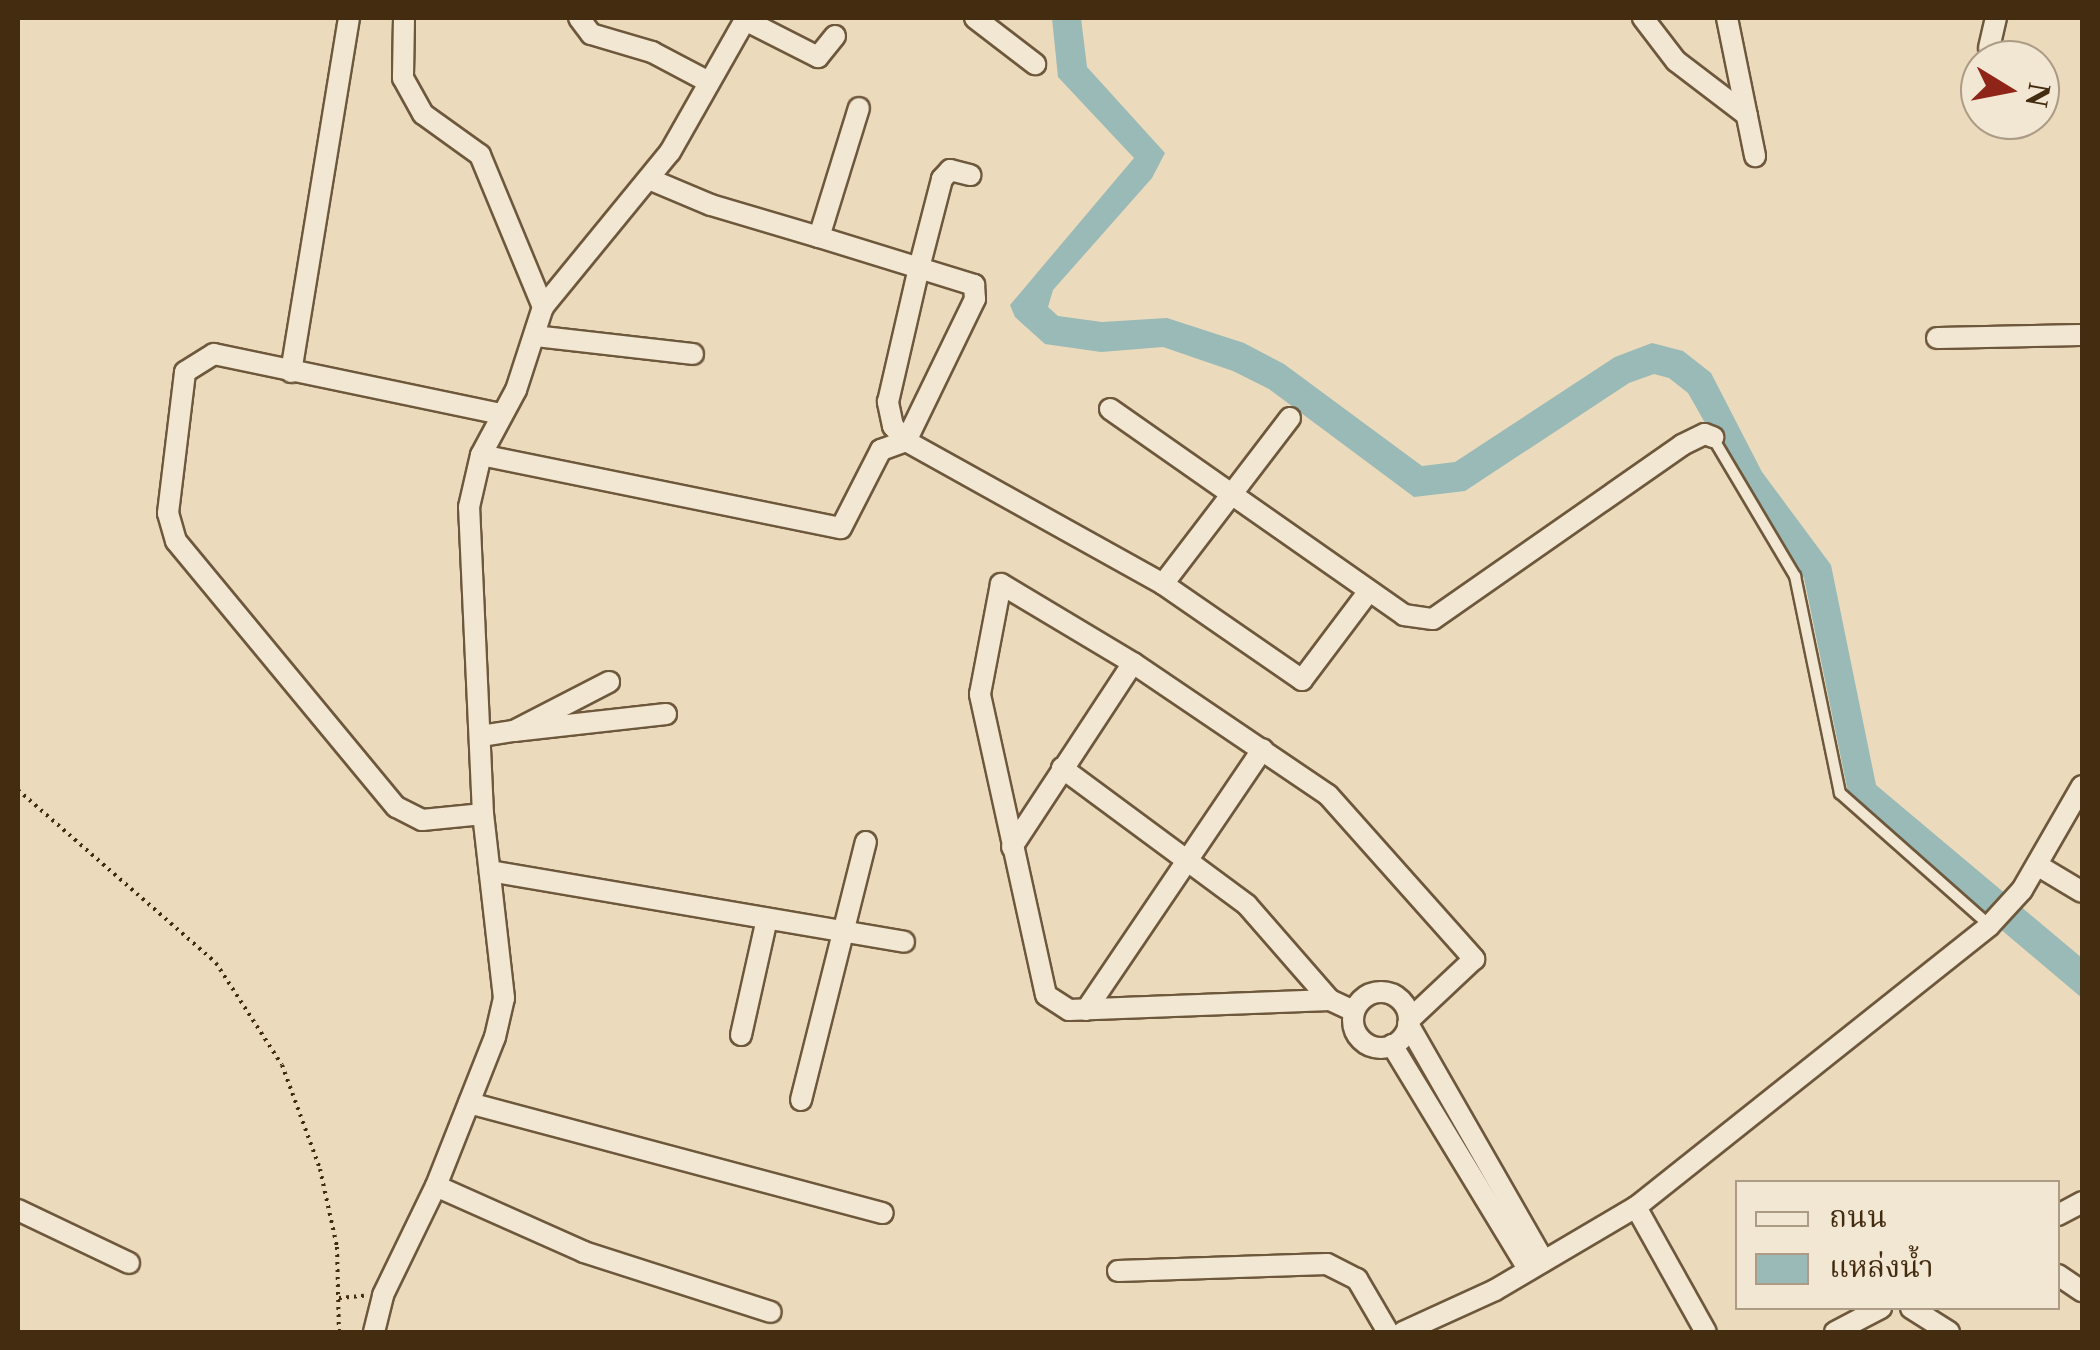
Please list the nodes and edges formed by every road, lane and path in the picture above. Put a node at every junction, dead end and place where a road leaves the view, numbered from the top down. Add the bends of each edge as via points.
1 (349, 18) edge
2 (404, 18) edge
3 (579, 18) edge
4 (975, 18) edge
5 (1644, 18) edge
6 (1726, 18) edge
7 (746, 19) edge
8 (835, 36) dead end
9 (1035, 64) dead end
10 (709, 82) junction
11 (859, 108) dead end
12 (1746, 115) junction
13 (1754, 156) dead end
14 (970, 176) dead end
15 (649, 179) junction
16 (819, 237) junction
17 (919, 268) junction
18 (543, 307) junction
19 (2082, 335) edge
20 (535, 336) junction
21 (1937, 338) dead end
22 (693, 354) dead end
23 (291, 372) junction
24 (1110, 409) dead end
25 (502, 414) junction
26 (1290, 418) dead end
27 (1713, 437) joint
28 (906, 441) junction
29 (481, 456) junction
30 (1231, 497) junction
31 (1163, 584) junction
32 (1369, 591) junction
33 (1133, 663) junction
34 (609, 682) dead end
35 (666, 714) dead end
36 (514, 731) junction
37 (481, 736) junction
38 (1264, 750) junction
39 (1062, 768) junction
40 (2082, 786) edge
41 (18, 790) edge
42 (483, 814) junction
43 (866, 842) dead end
44 (1012, 847) junction
45 (1188, 857) junction
46 (2037, 865) junction
47 (490, 871) junction
48 (2082, 892) edge
49 (768, 919) junction
50 (1991, 925) junction
51 (841, 932) junction
52 (904, 942) dead end
53 (1330, 1000) junction
54 (1086, 1010) junction
55 (1354, 1010) junction
56 (1409, 1022) junction
57 (741, 1034) dead end
58 (1392, 1046) junction
59 (802, 1100) dead end
60 (469, 1103) junction
61 (436, 1186) junction
62 (1636, 1207) junction
63 (18, 1210) edge
64 (883, 1213) dead end
65 (129, 1263) dead end
66 (1536, 1266) junction
67 (1118, 1270) dead end
68 (2060, 1276) edge
69 (2082, 1291) edge
70 (382, 1296) junction
71 (339, 1298) junction
72 (1876, 1310) edge
73 (1913, 1310) edge
74 (771, 1312) dead end
75 (339, 1332) edge
76 (374, 1332) edge
77 (1388, 1332) edge
78 (1403, 1332) edge
79 (1706, 1332) edge
80 (1834, 1332) edge
81 (1949, 1332) edge

1 - 23 street
2 - 18 street via 403,78 423,114 480,155
3 - 10 street via 591,34 652,52
4 - 9 street
5 - 12 street via 1676,61
6 - 12 street
7 - 8 street via 818,57
7 - 10 street
10 - 15 street
11 - 16 street
12 - 13 street
14 - 17 street via 950,170 942,179
15 - 16 street
15 - 18 street
16 - 17 street
17 - 28 street via 888,402 893,426
17 - 28 street via 974,284 977,294
18 - 20 street
19 - 21 street
20 - 22 street
20 - 25 street
23 - 25 street
23 - 42 street via 214,354 186,372 168,512 176,541 396,808 422,820
24 - 30 street
25 - 29 street
26 - 30 street
27 - 32 street via 1704,434 1682,445 1433,619 1404,615
27 - 50 lane via 1795,576 1840,794
28 - 29 street via 881,450 841,528
28 - 31 street
29 - 37 street via 469,506
30 - 31 street
30 - 32 street
31 - 32 street via 1302,680
33 - 38 street
33 - 39 street
33 - 44 street via 1001,584 980,694
34 - 36 street
35 - 36 street
36 - 37 street
37 - 42 street
38 - 45 street
38 - 56 street via 1328,795 1474,959
39 - 44 street
39 - 45 street
40 - 46 street
41 - 71 path via 216,963 272,1051 320,1169 337,1247
42 - 47 street
43 - 51 street
44 - 54 street via 1046,995 1069,1010
45 - 53 street via 1277,933
45 - 54 street
46 - 48 street
46 - 50 street
47 - 49 street
47 - 60 street via 504,998
49 - 51 street
49 - 57 street
50 - 62 street
51 - 52 street
51 - 59 street
53 - 54 street
53 - 55 street
55 - 56 street via 1371,993 1389,992 1403,1002
55 - 58 street via 1360,1039 1376,1048
56 - 58 street
56 - 66 street
58 - 66 street
60 - 61 street
60 - 64 street
61 - 70 street
61 - 74 street via 584,1252
62 - 66 street
62 - 79 street
63 - 65 street
66 - 78 street
67 - 77 street via 1327,1264 1357,1279
68 - 69 street
70 - 71 path
70 - 76 street
71 - 75 path
72 - 80 street
73 - 81 street

